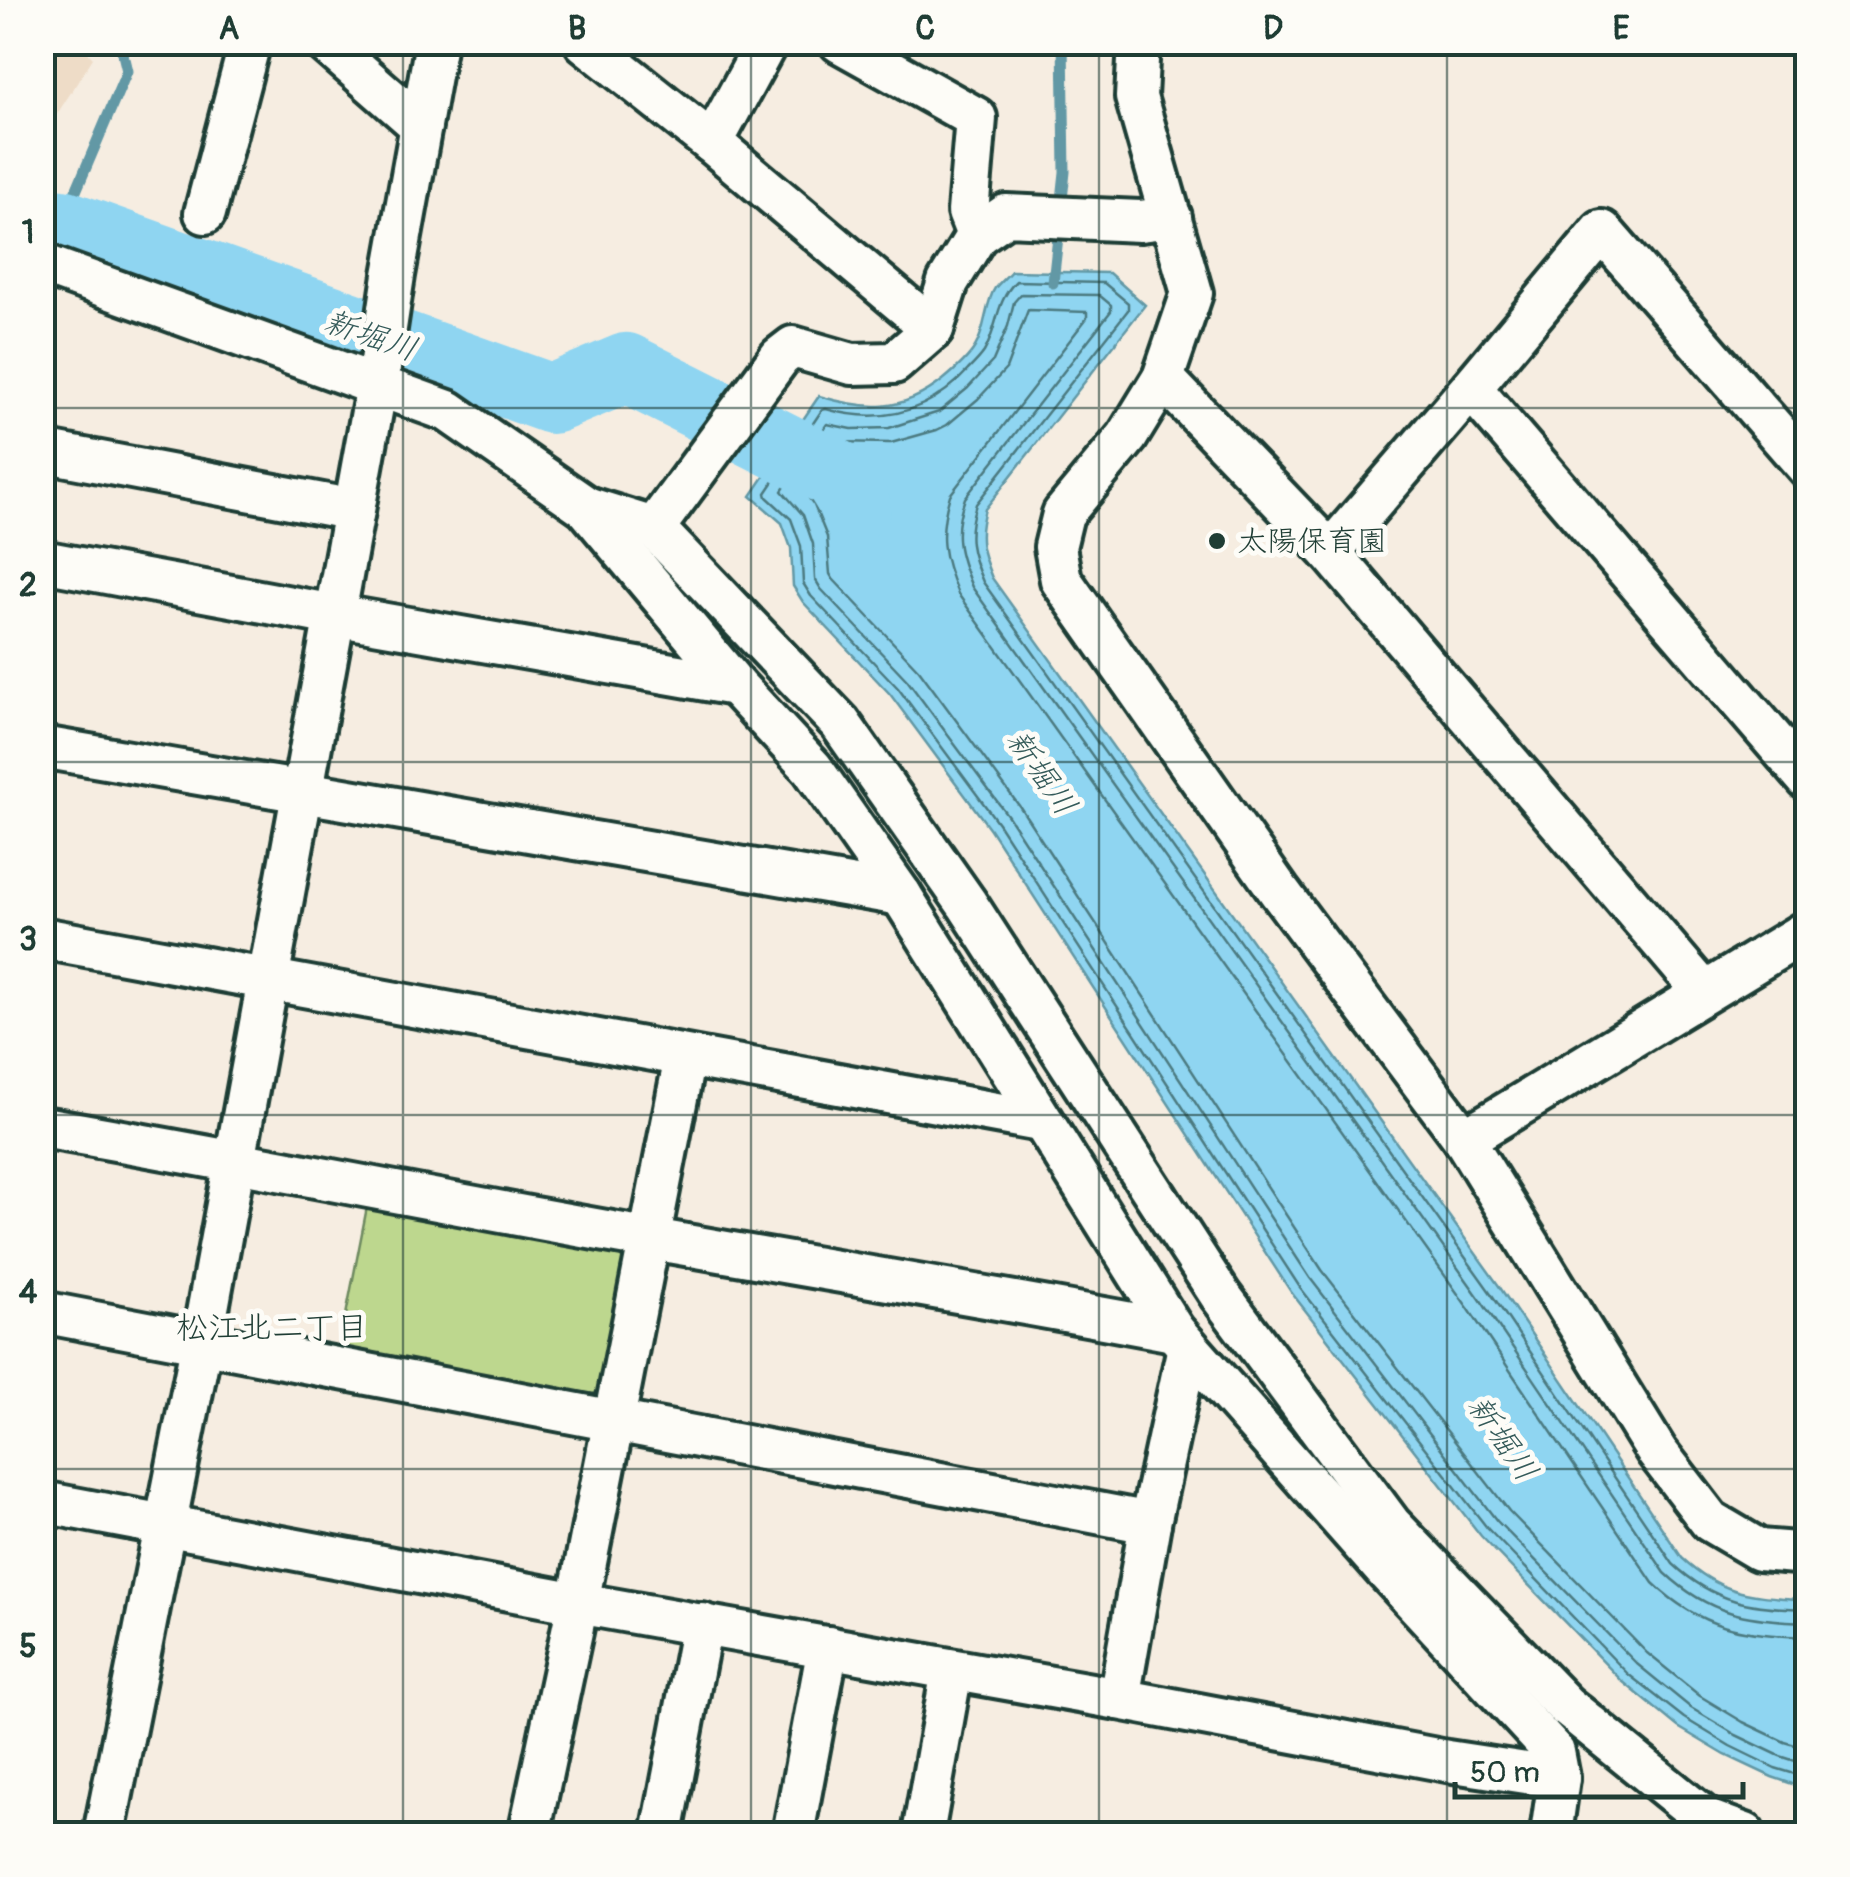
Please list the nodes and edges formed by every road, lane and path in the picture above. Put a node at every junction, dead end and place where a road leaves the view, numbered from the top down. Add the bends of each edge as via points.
1 (250, 42) edge
2 (325, 42) edge
3 (436, 42) edge
4 (585, 42) edge
5 (767, 42) edge
6 (840, 42) edge
7 (1139, 42) edge
8 (421, 126) junction
9 (712, 143) junction
10 (205, 214) dead end
11 (1156, 219) junction
12 (991, 225) junction
13 (42, 264) edge
14 (933, 329) junction
15 (379, 375) junction
16 (1163, 378) junction
17 (1470, 388) junction
18 (42, 451) edge
19 (1808, 468) edge
20 (586, 507) junction
21 (354, 510) junction
22 (662, 520) junction
23 (1330, 552) junction
24 (42, 561) edge
25 (334, 616) junction
26 (735, 684) junction
27 (42, 747) edge
28 (1808, 780) edge
29 (302, 794) junction
30 (900, 895) junction
31 (1808, 930) edge
32 (42, 938) edge
33 (267, 978) junction
34 (1704, 992) junction
35 (685, 1056) junction
36 (1040, 1120) junction
37 (42, 1127) edge
38 (1464, 1139) junction
39 (236, 1160) junction
40 (650, 1239) junction
41 (42, 1312) edge
42 (1181, 1339) junction
43 (202, 1341) junction
44 (614, 1421) junction
45 (42, 1502) edge
46 (1150, 1523) junction
47 (165, 1524) junction
48 (1808, 1554) edge
49 (578, 1603) junction
50 (702, 1624) junction
51 (828, 1648) junction
52 (952, 1670) junction
53 (1119, 1699) junction
54 (1559, 1778) junction
55 (104, 1834) edge
56 (529, 1834) edge
57 (662, 1834) edge
58 (792, 1834) edge
59 (922, 1834) edge
60 (1550, 1834) edge
61 (1745, 1834) edge

1 - 10 street
2 - 8 street
3 - 8 street
4 - 9 street
5 - 9 street
6 - 12 street via 976,118 968,212
7 - 11 street via 1136,97
8 - 15 street
9 - 14 street
11 - 12 street
11 - 16 street via 1192,293
12 - 14 street via 948,282
13 - 15 street
14 - 22 street via 894,363 852,364 793,346
15 - 20 street via 448,410
15 - 21 street
16 - 23 street
16 - 38 street via 1127,437 1063,514 1055,547 1061,580 1278,891
17 - 19 street via 1602,231
17 - 23 street
17 - 28 street
18 - 21 street
20 - 22 street
20 - 26 street
21 - 25 street
22 - 61 street via 840,723 1220,1295 1391,1525 1565,1705 1707,1820
23 - 34 street
24 - 25 street
25 - 26 street
25 - 29 street
26 - 30 street via 812,768
27 - 29 street
29 - 30 street
29 - 33 street
30 - 36 street
31 - 34 street
32 - 33 street
33 - 35 street
33 - 39 street
34 - 38 street
35 - 36 street
35 - 40 street
36 - 42 street
37 - 39 street
38 - 48 street via 1657,1452 1710,1521 1759,1550
39 - 40 street
39 - 43 street
40 - 42 street via 1000,1298
40 - 44 street
41 - 43 street
42 - 46 street
42 - 54 street via 1554,1752
43 - 44 street
43 - 47 street
44 - 46 street
44 - 49 street
45 - 47 street
46 - 53 street
47 - 49 street
47 - 55 street
49 - 50 street
49 - 56 street
50 - 51 street
50 - 57 street
51 - 52 street
51 - 58 street
52 - 53 street
52 - 59 street
53 - 54 street
54 - 60 street

